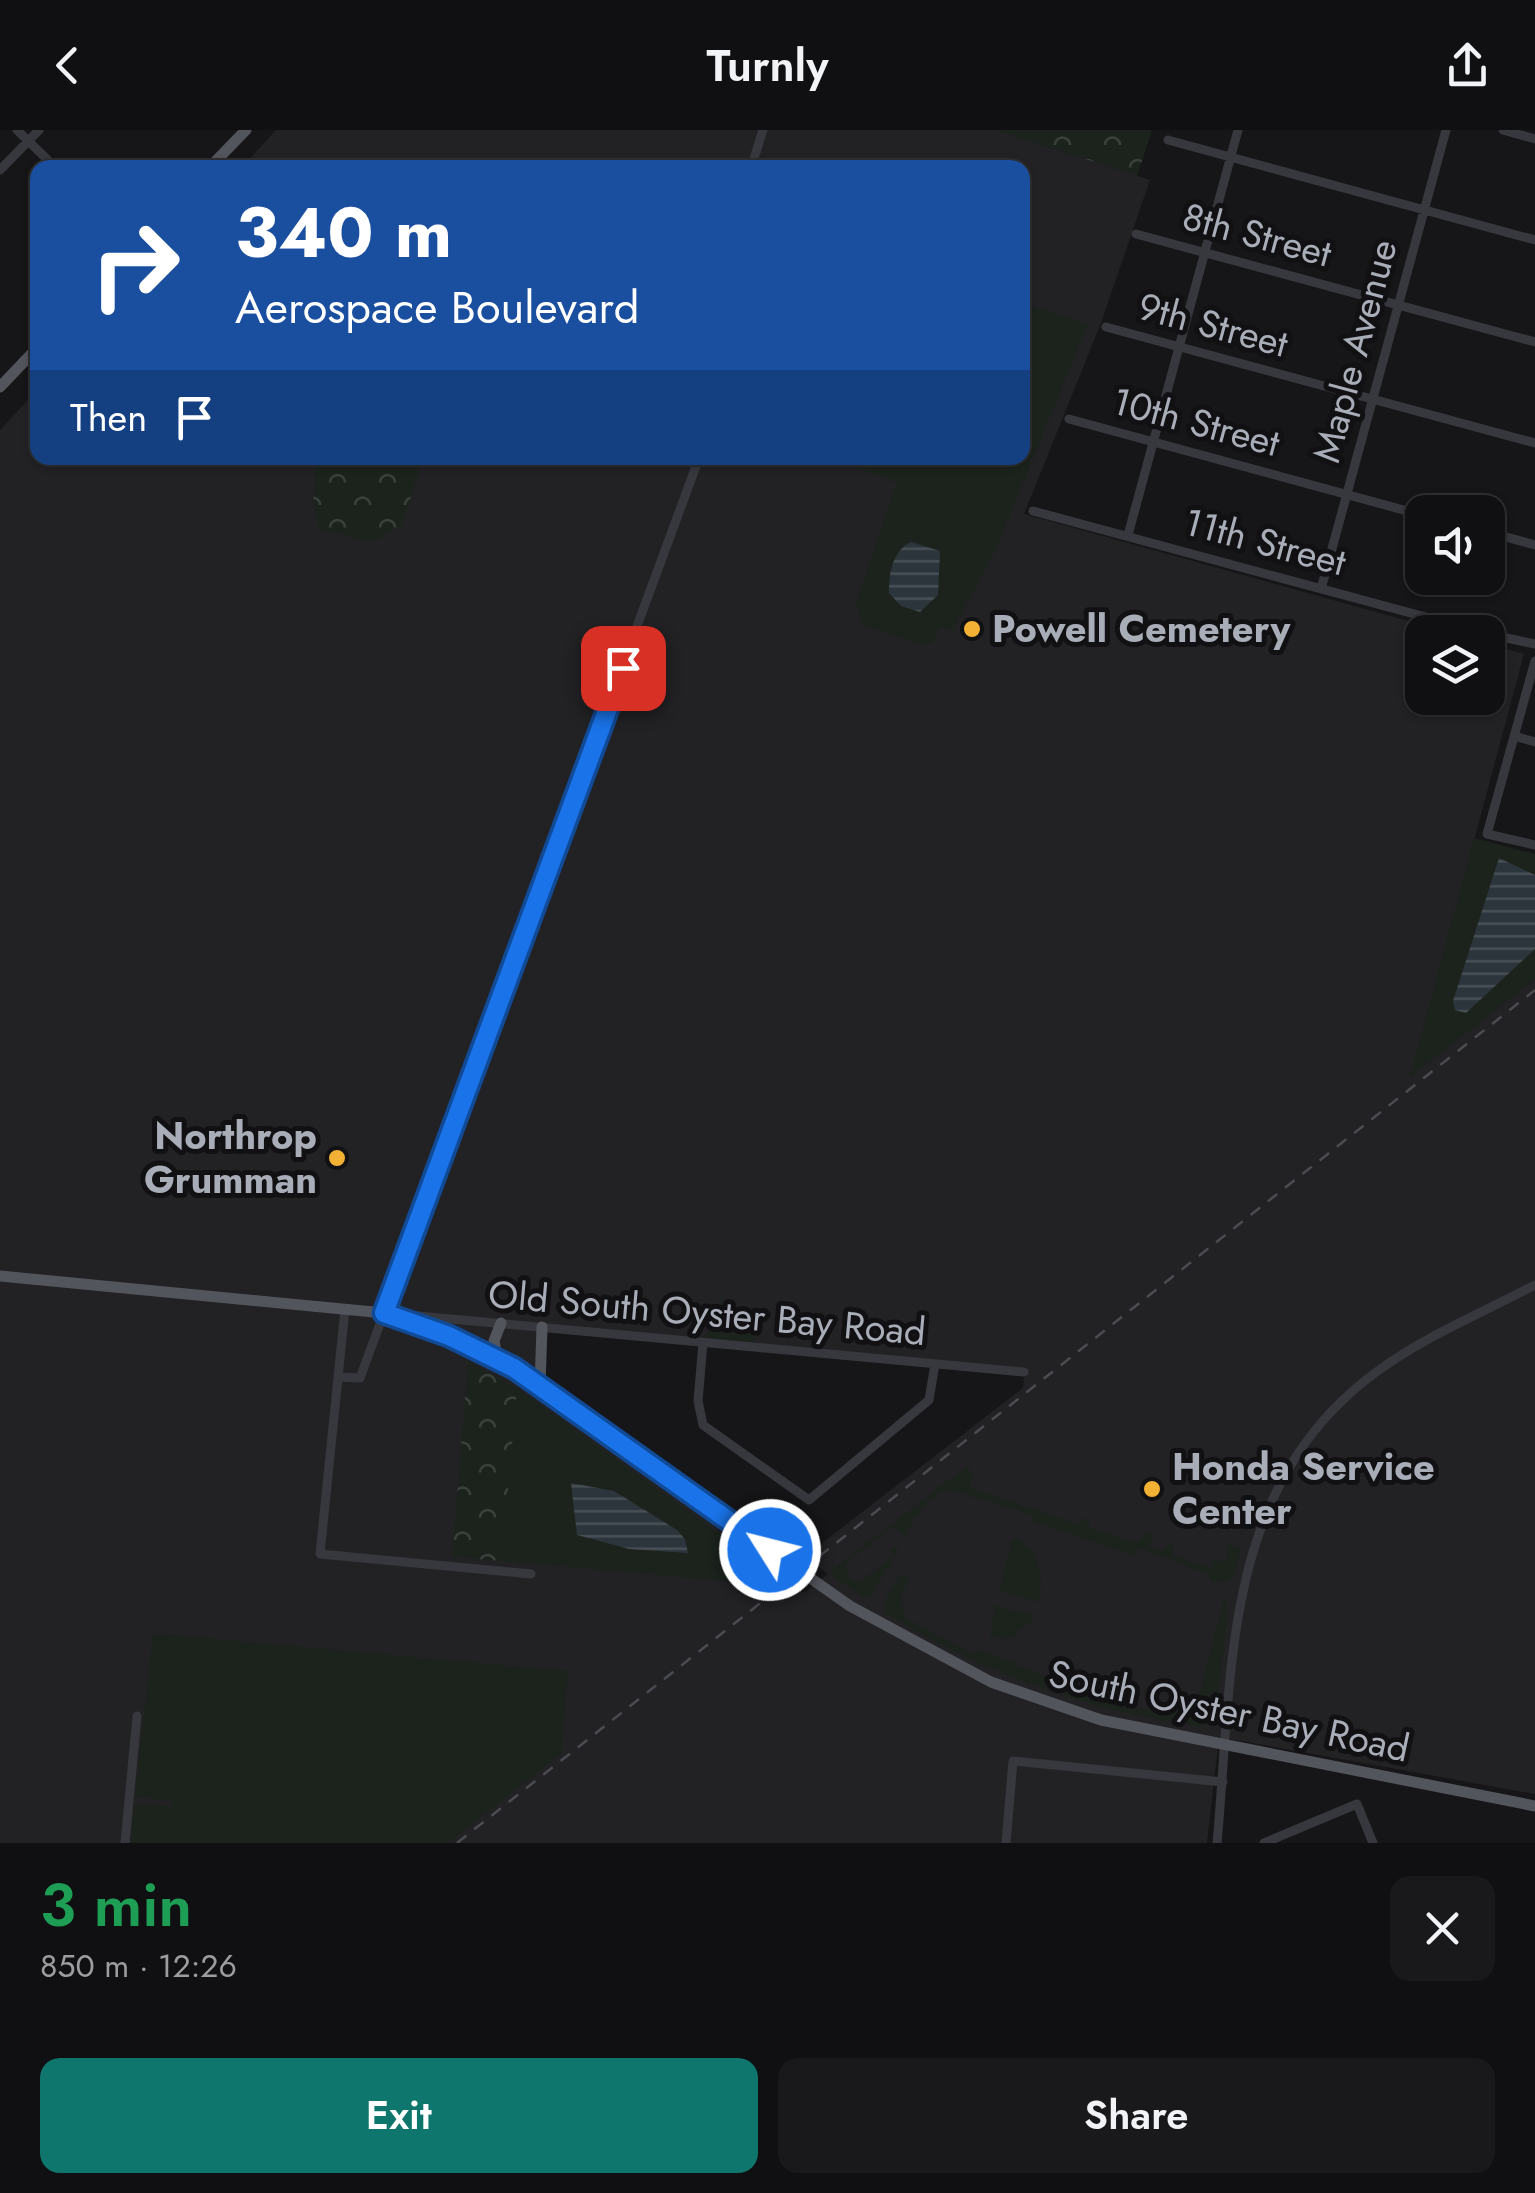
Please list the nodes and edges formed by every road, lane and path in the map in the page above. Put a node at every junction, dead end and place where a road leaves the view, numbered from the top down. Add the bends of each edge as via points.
1 (17, 130) edge
2 (39, 130) edge
3 (246, 130) edge
4 (764, 130) edge
5 (1238, 130) edge
6 (1446, 130) edge
7 (1503, 130) edge
8 (1535, 139) edge
9 (1168, 140) dead end
10 (29, 141) junction
11 (1231, 158) junction
12 (48, 160) edge
13 (218, 160) edge
14 (754, 160) edge
15 (0, 170) edge
16 (1424, 210) junction
17 (1136, 234) dead end
18 (1535, 240) edge
19 (1205, 252) junction
20 (1398, 305) junction
21 (1106, 327) dead end
22 (1535, 342) edge
23 (1179, 347) junction
24 (30, 355) edge
25 (0, 387) edge
26 (1373, 400) junction
27 (1069, 419) dead end
28 (1154, 442) junction
29 (1535, 444) edge
30 (696, 465) edge
31 (1347, 494) junction
32 (1405, 510) edge
33 (1034, 511) dead end
34 (1128, 535) junction
35 (1505, 537) edge
36 (1535, 545) edge
37 (1321, 588) junction
38 (1419, 615) edge
39 (1505, 638) edge
40 (1535, 644) edge
41 (1535, 661) edge
42 (1514, 736) junction
43 (1535, 742) edge
44 (1535, 845) edge
45 (0, 1276) edge
46 (1535, 1285) edge
47 (345, 1309) junction
48 (384, 1313) junction
49 (500, 1323) junction
50 (542, 1326) junction
51 (703, 1342) junction
52 (497, 1358) junction
53 (935, 1364) junction
54 (1024, 1372) dead end
55 (338, 1377) junction
56 (540, 1386) junction
57 (531, 1574) dead end
58 (137, 1716) dead end
59 (1226, 1745) junction
60 (1223, 1782) junction
61 (1535, 1806) edge
62 (124, 1843) edge
63 (1006, 1843) edge
64 (1218, 1843) edge
65 (1264, 1843) edge
66 (1374, 1843) edge

1 - 10 street
2 - 10 street
3 - 13 main road
4 - 14 street
5 - 11 street
6 - 16 street, Maple Avenue
7 - 8 street
9 - 11 street
10 - 12 street
10 - 15 street
11 - 16 street
11 - 19 street
16 - 18 street
16 - 20 street, Maple Avenue
17 - 19 street, 8th Street
19 - 20 street, 8th Street
19 - 23 street
20 - 22 street, 8th Street
20 - 26 street, Maple Avenue
21 - 23 street, 9th Street
23 - 26 street, 9th Street
23 - 28 street
24 - 25 main road
26 - 29 street, 9th Street
26 - 31 street, Maple Avenue
27 - 28 street, 10th Street
28 - 31 street, 10th Street
28 - 34 street
30 - 48 street
31 - 32 street, 10th Street
31 - 37 street, Maple Avenue
33 - 34 street, 11th Street
34 - 37 street, 11th Street
35 - 36 street
37 - 38 street, 11th Street
39 - 40 street, 11th Street
41 - 42 street
42 - 43 street
42 - 44 street via 1487,834
45 - 47 main road, South Oyster Bay Road
46 - 59 street via 1378,1370 1297,1452 1247,1563
47 - 48 main road, South Oyster Bay Road
47 - 55 street
48 - 49 street, Old South Oyster Bay Road
48 - 52 main road, South Oyster Bay Road
48 - 55 street via 360,1378
49 - 50 street, Old South Oyster Bay Road
49 - 52 main road
50 - 51 street, Old South Oyster Bay Road
50 - 56 main road
51 - 53 street, Old South Oyster Bay Road
51 - 53 street via 703,1425 808,1500 929,1400
52 - 56 main road, South Oyster Bay Road
53 - 54 street, Old South Oyster Bay Road
55 - 57 street via 320,1554
56 - 59 main road, South Oyster Bay Road via 850,1606 934,1655 1068,1711
58 - 62 street
59 - 60 street
59 - 61 main road, South Oyster Bay Road
60 - 63 street via 1013,1762
60 - 64 street
65 - 66 street via 1356,1804

